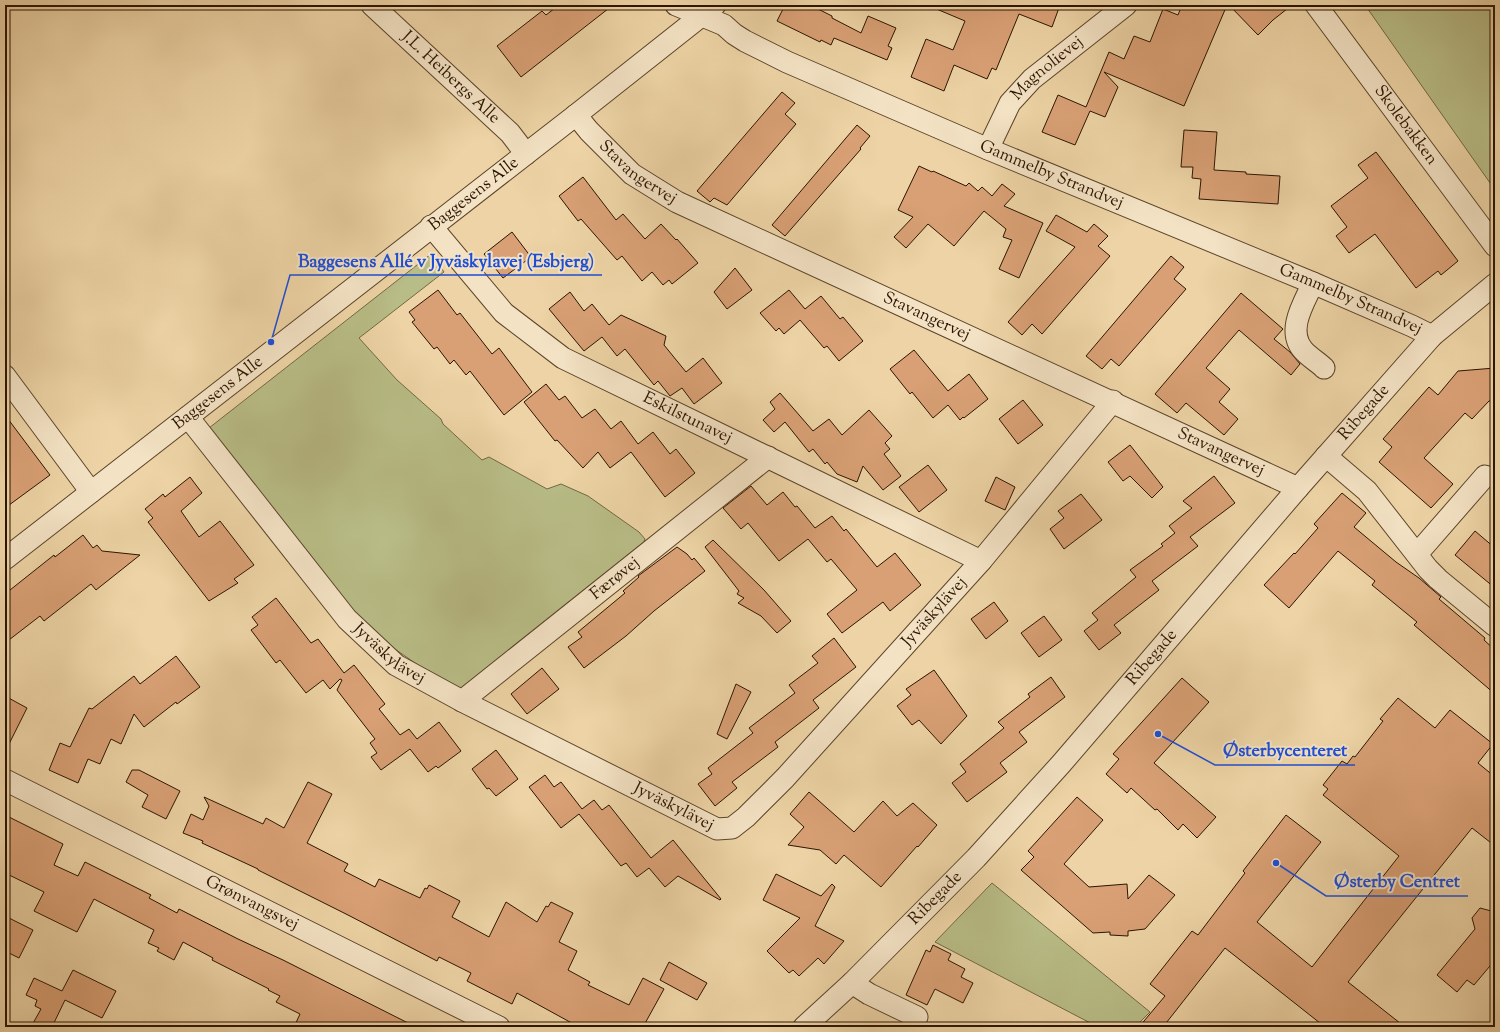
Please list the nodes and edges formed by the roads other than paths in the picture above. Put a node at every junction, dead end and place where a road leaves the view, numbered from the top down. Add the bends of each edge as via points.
1 (372, 5) edge
2 (676, 5) edge
3 (1126, 5) edge
4 (1316, 5) edge
5 (708, 10) edge
6 (576, 115) junction
7 (988, 149) junction
8 (526, 154) junction
9 (431, 226) junction
10 (1495, 246) edge
11 (1313, 283) junction
12 (1495, 284) edge
13 (1432, 336) junction
14 (1324, 368) dead end
15 (5, 376) edge
16 (1112, 402) junction
17 (188, 417) junction
18 (1326, 456) junction
19 (768, 457) junction
20 (1485, 476) dead end
21 (1298, 488) junction
22 (91, 492) junction
23 (1417, 554) junction
24 (5, 559) edge
25 (981, 561) junction
26 (1495, 626) edge
27 (462, 701) junction
28 (5, 780) edge
29 (852, 983) junction
30 (917, 1017) dead end
31 (499, 1027) edge
32 (804, 1027) edge

1 - 8 street, J.L. Heibergs Alle via 510,133
2 - 5 street, Gammelby Strandvej
3 - 7 street, Magnolievej via 1032,79 1010,103
4 - 10 street, Skolebakken
5 - 6 street, Baggesens Alle
5 - 7 street, Gammelby Strandvej via 734,34 787,62
6 - 8 street, Baggesens Alle
6 - 16 street, Stavangervej via 588,131 632,174 677,202
7 - 11 street, Gammelby Strandvej
8 - 9 street, Baggesens Alle
9 - 17 street, Baggesens Alle
9 - 19 street, Eskilstunavej via 504,313 563,358
11 - 13 street, Gammelby Strandvej
11 - 14 street via 1297,320 1298,341 1303,350
12 - 13 street, Ribegade
13 - 18 street, Ribegade
15 - 22 street
16 - 21 street, Stavangervej
16 - 25 street, Jyväskylävej
17 - 22 street, Baggesens Alle
17 - 27 street, Jyväskylävej via 346,620 396,664
18 - 21 street, Ribegade
18 - 23 street via 1367,490
19 - 25 street, Eskilstunavej
19 - 27 street, Færøvej
20 - 23 street
21 - 29 street, Ribegade via 1061,764 976,858
22 - 24 street, Baggesens Alle
23 - 26 street via 1438,579
25 - 27 street, Jyväskylävej via 785,778 732,828 717,829
28 - 31 street, Grønvangsvej
29 - 30 street via 868,994
29 - 32 street, Ribegade

